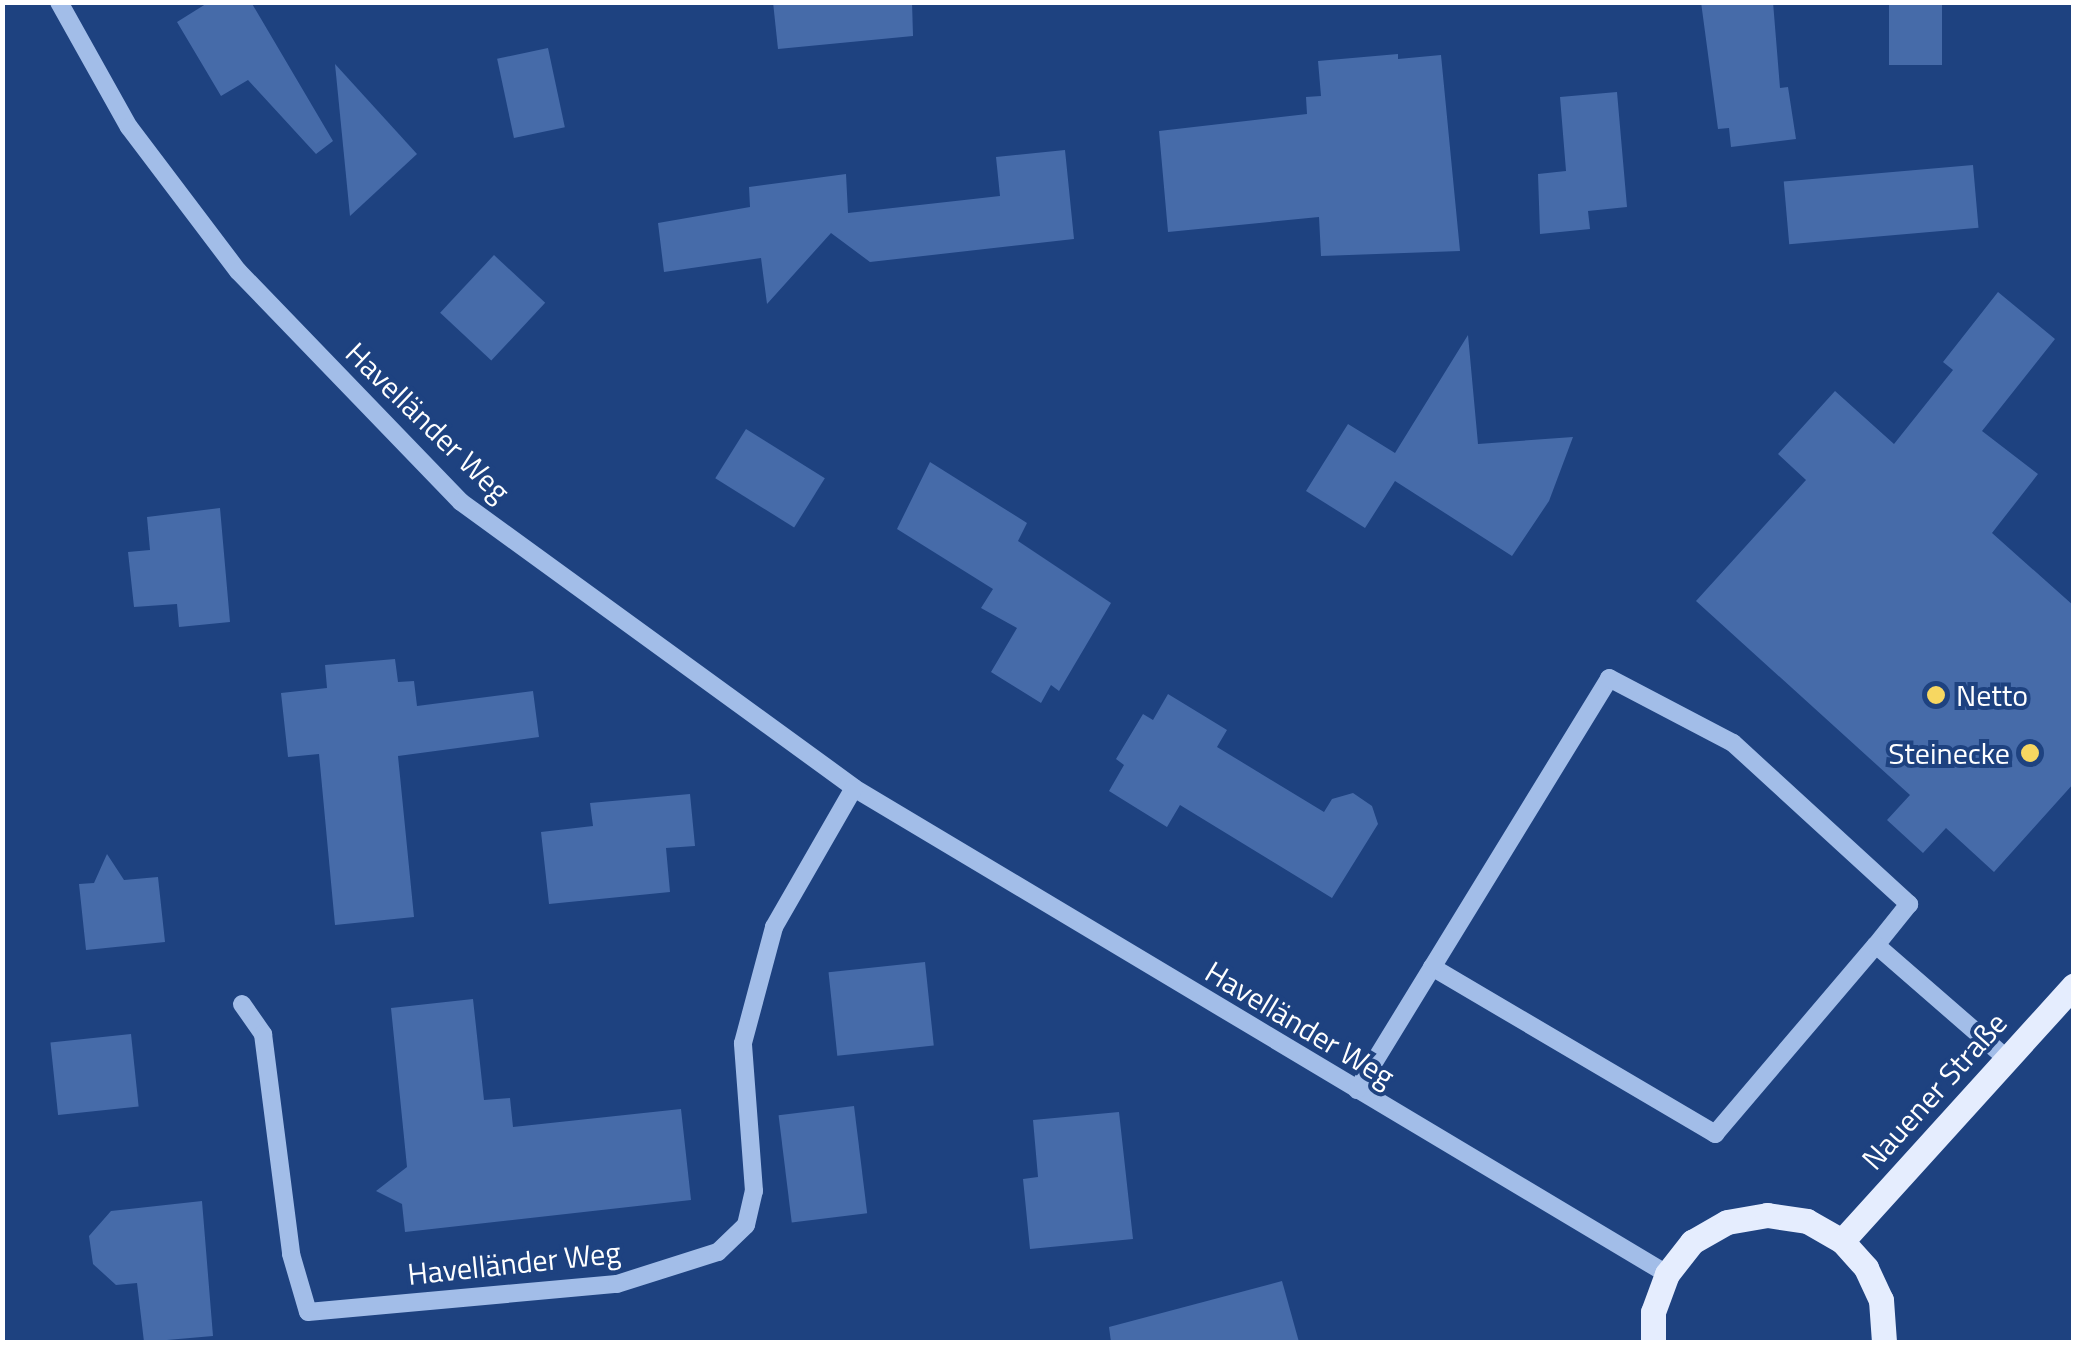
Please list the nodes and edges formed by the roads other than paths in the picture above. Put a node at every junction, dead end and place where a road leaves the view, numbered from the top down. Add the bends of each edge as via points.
1 (59, 2) edge
2 (854, 788) junction
3 (1876, 944) junction
4 (1432, 968) junction
5 (2074, 985) edge
6 (242, 1004) dead end
7 (2007, 1060) junction
8 (1357, 1090) junction
9 (1842, 1241) junction
10 (1667, 1274) junction
11 (1652, 1342) edge
12 (1884, 1342) edge

1 - 2 street, Havelländer Weg via 130,127 238,271 462,502
2 - 6 street, Havelländer Weg via 774,927 743,1043 754,1191 746,1225 718,1252 617,1284 308,1312 291,1254 263,1034
2 - 8 street, Havelländer Weg
3 - 4 street via 1716,1134
3 - 4 street via 1910,904 1733,744 1609,678
3 - 7 street
4 - 8 street
5 - 7 main road, Nauener Straße
7 - 9 main road, Nauener Straße
8 - 10 street, Havelländer Weg
9 - 10 main road via 1807,1221 1767,1215 1728,1222 1692,1242
9 - 12 main road via 1866,1268 1880,1300
10 - 11 main road via 1653,1312

